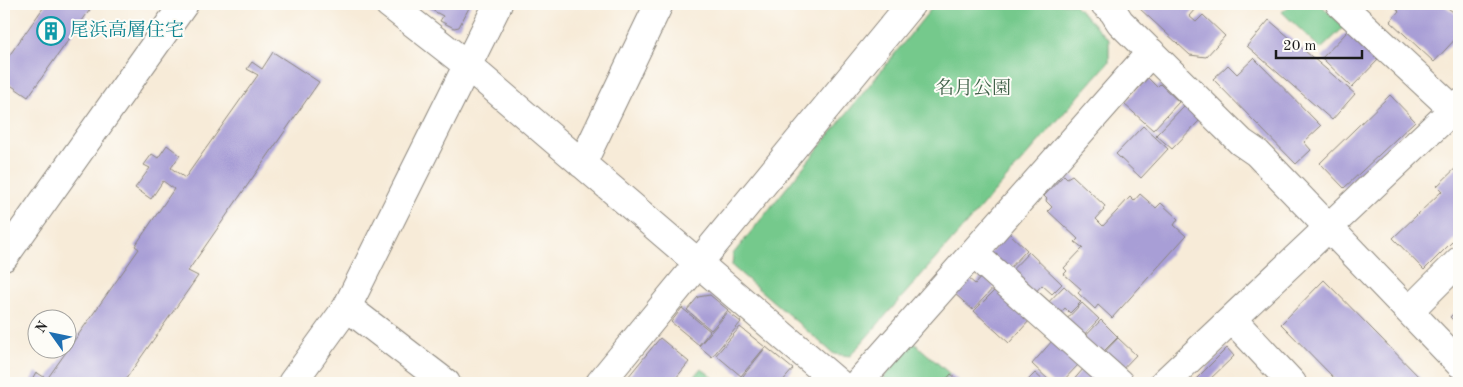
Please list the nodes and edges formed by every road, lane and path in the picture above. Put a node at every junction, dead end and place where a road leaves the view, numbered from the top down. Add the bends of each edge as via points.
1 (184, 4) edge
2 (389, 4) edge
3 (498, 4) edge
4 (659, 4) edge
5 (911, 4) edge
6 (1109, 5) edge
7 (1345, 5) edge
8 (1151, 52) junction
9 (467, 65) junction
10 (1456, 106) edge
11 (582, 164) junction
12 (1329, 227) junction
13 (973, 253) junction
14 (4, 257) edge
15 (1459, 261) edge
16 (698, 263) junction
17 (347, 307) junction
18 (1409, 311) junction
19 (1232, 319) junction
20 (1459, 363) edge
21 (292, 383) edge
22 (446, 383) edge
23 (600, 383) edge
24 (838, 383) edge
25 (858, 383) edge
26 (1119, 383) edge
27 (1164, 383) edge
28 (1292, 383) edge

1 - 14 street
2 - 9 street
3 - 9 street
4 - 11 street
5 - 16 street
6 - 8 street via 1120,22
7 - 10 street
8 - 12 street
8 - 13 street
9 - 11 street
9 - 17 street
10 - 12 street
11 - 16 street
12 - 18 street
12 - 19 street
13 - 25 street
13 - 26 street
15 - 18 street
16 - 23 street
16 - 24 street
17 - 21 street
17 - 22 street
18 - 20 street
19 - 27 street
19 - 28 street

